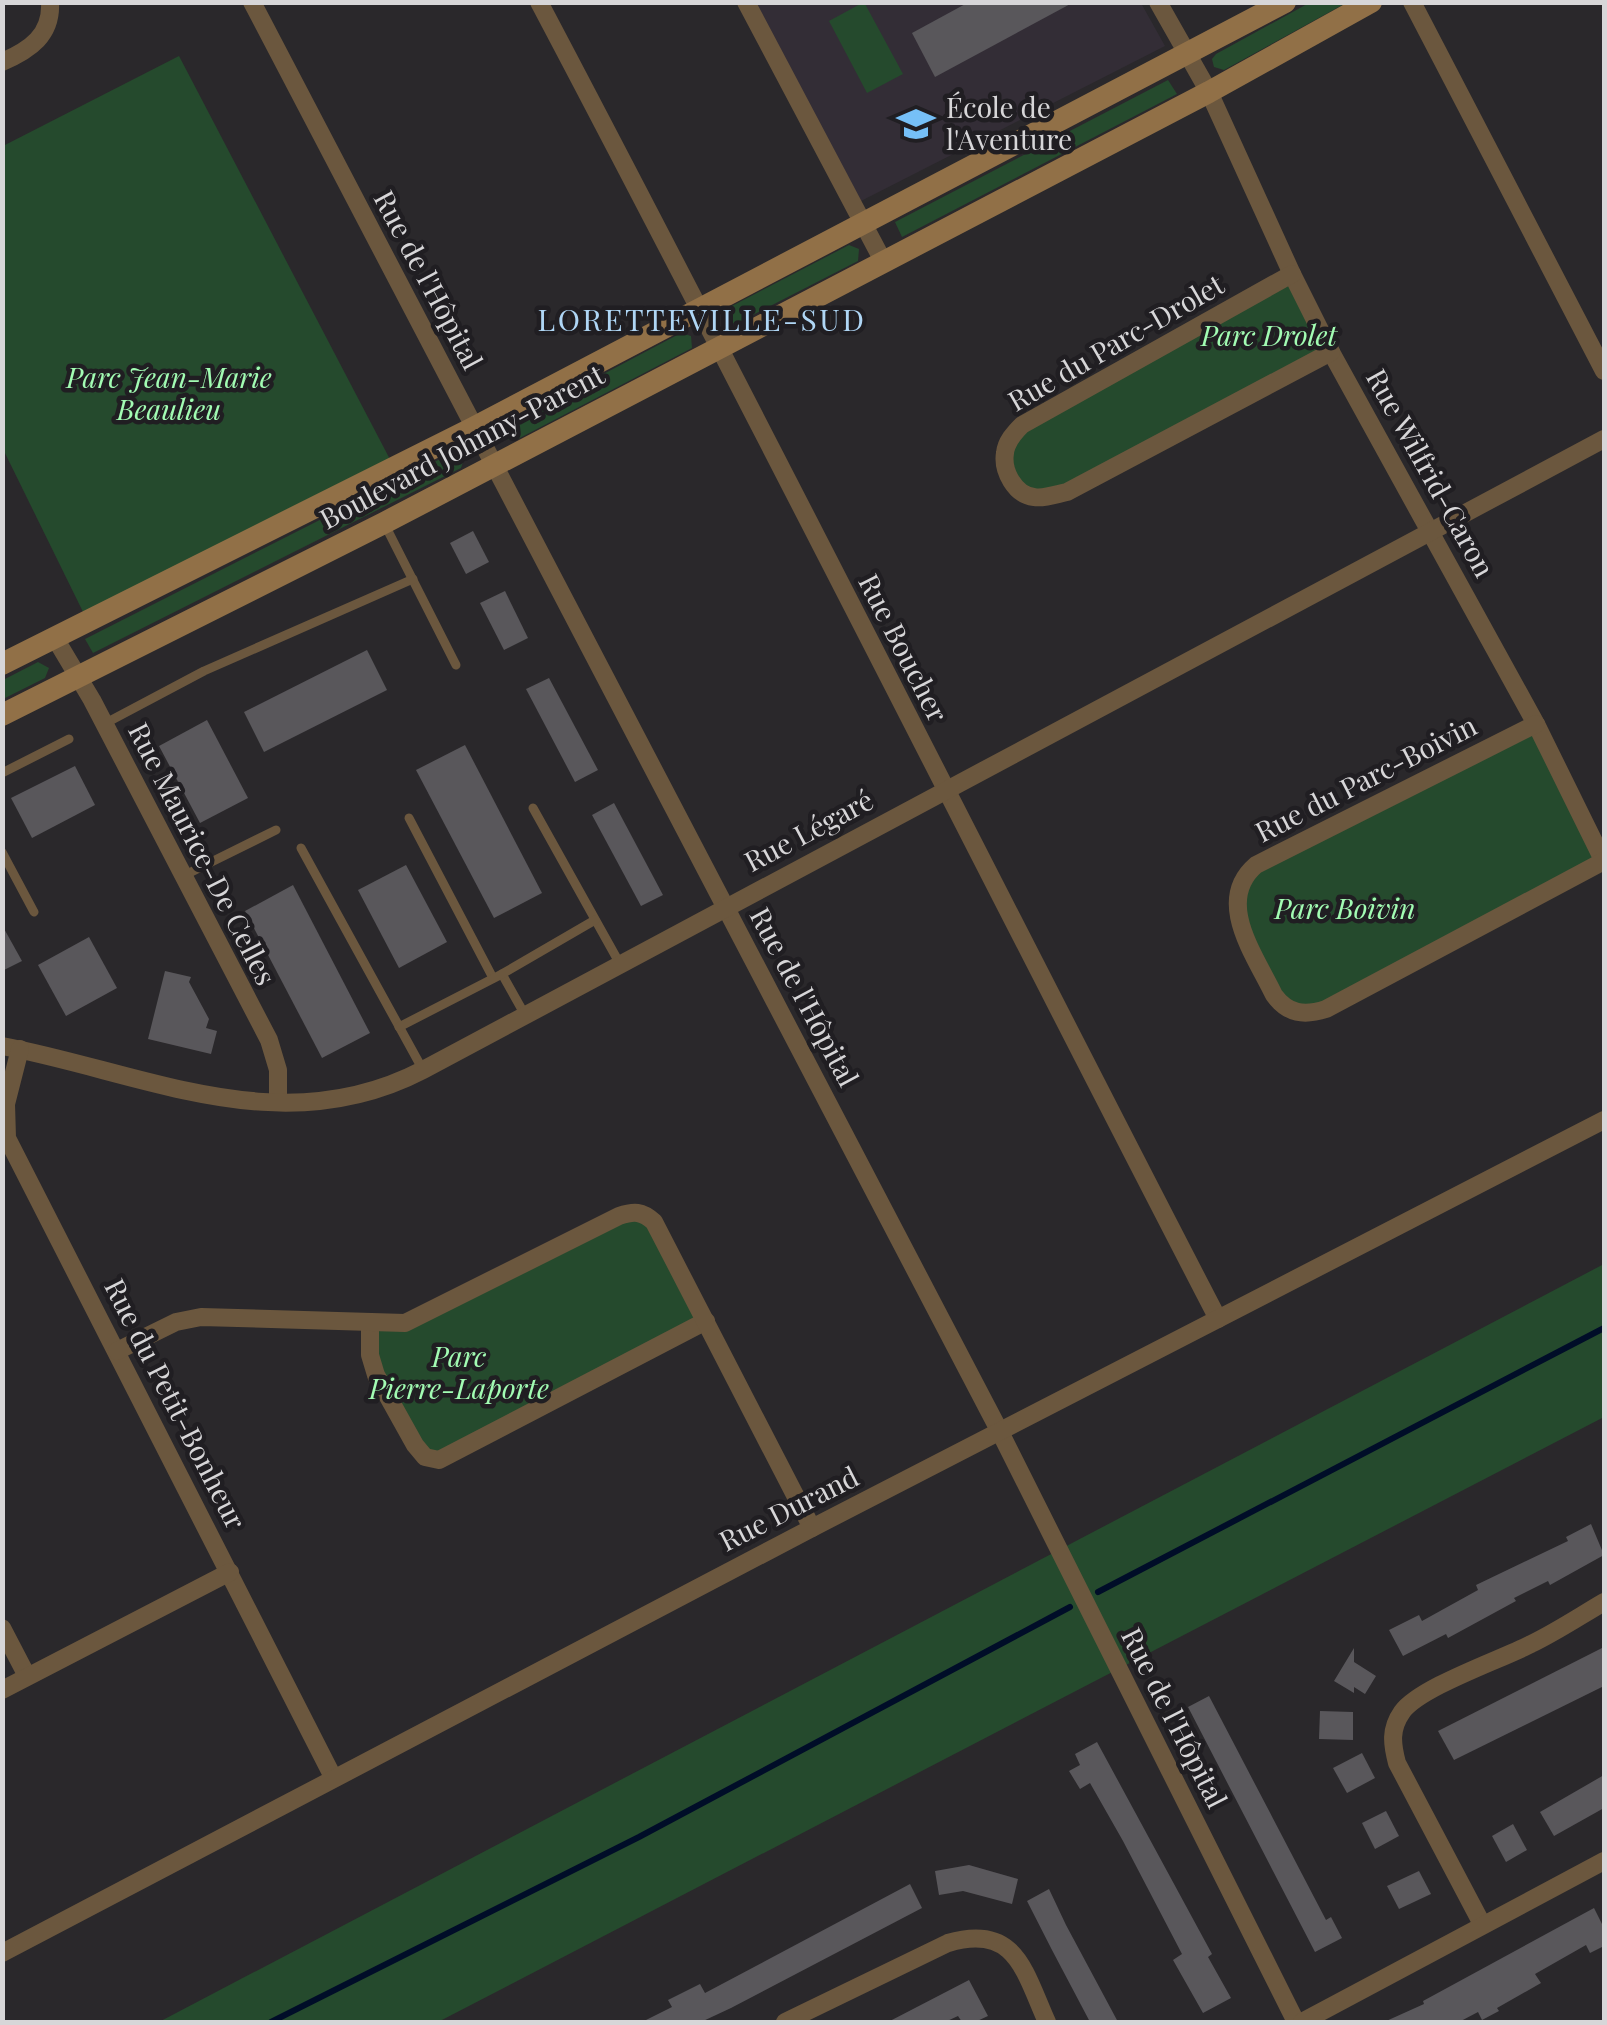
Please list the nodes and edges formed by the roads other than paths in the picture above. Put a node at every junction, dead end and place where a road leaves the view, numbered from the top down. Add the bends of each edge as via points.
1 (50, 2) edge
2 (252, 2) edge
3 (539, 2) edge
4 (746, 2) edge
5 (1158, 2) edge
6 (1285, 2) edge
7 (1372, 2) edge
8 (1412, 2) edge
9 (1188, 56) junction
10 (2, 62) edge
11 (1208, 92) junction
12 (865, 225) junction
13 (883, 260) junction
14 (1292, 274) junction
15 (702, 309) junction
16 (720, 346) junction
17 (1331, 352) junction
18 (1604, 371) edge
19 (473, 428) junction
20 (1604, 439) edge
21 (494, 465) junction
22 (384, 523) junction
23 (1431, 531) junction
24 (413, 579) junction
25 (55, 638) junction
26 (2, 664) edge
27 (456, 665) dead end
28 (78, 678) junction
29 (2, 714) edge
30 (104, 724) junction
31 (1536, 724) junction
32 (69, 739) dead end
33 (2, 773) edge
34 (944, 790) junction
35 (533, 808) dead end
36 (409, 818) dead end
37 (276, 830) dead end
38 (302, 848) dead end
39 (2, 852) edge
40 (1604, 861) edge
41 (6, 867) edge
42 (183, 876) junction
43 (726, 907) junction
44 (34, 912) dead end
45 (595, 920) junction
46 (620, 964) junction
47 (498, 976) junction
48 (525, 1015) junction
49 (399, 1027) junction
50 (11, 1048) edge
51 (423, 1070) junction
52 (278, 1102) junction
53 (1604, 1120) edge
54 (1218, 1319) junction
55 (706, 1321) junction
56 (370, 1323) junction
57 (117, 1352) junction
58 (1000, 1432) junction
59 (812, 1528) junction
60 (230, 1572) junction
61 (1604, 1602) edge
62 (2, 1628) edge
63 (27, 1676) junction
64 (2, 1690) edge
65 (333, 1777) junction
66 (1604, 1861) edge
67 (1482, 1924) junction
68 (2, 1953) edge
69 (785, 2022) edge
70 (1047, 2022) edge
71 (1299, 2022) edge

1 - 10 street via 40,38
2 - 19 street, Rue de l'Hôpital
3 - 15 street, Rue Boucher
4 - 12 street
5 - 9 street, Rue Wilfrid-Caron
6 - 9 street, Boulevard Johnny-Parent
7 - 11 street, Boulevard Johnny-Parent
8 - 18 street
9 - 11 street, Rue Wilfrid-Caron
9 - 12 street, Boulevard Johnny-Parent
11 - 13 street, Boulevard Johnny-Parent
11 - 14 street, Rue Wilfrid-Caron
12 - 13 street
12 - 15 street, Boulevard Johnny-Parent
13 - 16 street, Boulevard Johnny-Parent
14 - 17 street, Rue Wilfrid-Caron
14 - 17 street, Rue du Parc-Drolet via 1022,425 1004,454 1011,482 1034,498 1067,492
15 - 16 street, Rue Boucher
15 - 19 street, Boulevard Johnny-Parent
16 - 21 street, Boulevard Johnny-Parent
16 - 34 street, Rue Boucher
17 - 23 street, Rue Wilfrid-Caron
19 - 21 street, Rue de l'Hôpital
19 - 25 street, Boulevard Johnny-Parent
20 - 23 street, Rue Légaré
21 - 22 street, Boulevard Johnny-Parent
21 - 43 street, Rue de l'Hôpital
22 - 24 lane
22 - 28 street, Boulevard Johnny-Parent
23 - 31 street, Rue Wilfrid-Caron
23 - 34 street, Rue Légaré
24 - 27 lane
24 - 30 lane via 204,671
25 - 26 street, Boulevard Johnny-Parent
25 - 28 street, Rue Maurice-De Celles
28 - 29 street, Boulevard Johnny-Parent
28 - 30 street, Rue Maurice-De Celles
30 - 42 street, Rue Maurice-De Celles
31 - 40 street, Rue Wilfrid-Caron
31 - 40 street, Rue du Parc-Boivin via 1245,875 1238,916 1274,995 1294,1012 1326,1009
32 - 33 lane
34 - 43 street, Rue Légaré
34 - 54 street, Rue Boucher
35 - 45 lane
36 - 47 lane
37 - 42 lane
38 - 49 lane
39 - 41 lane
41 - 44 lane
42 - 52 street, Rue Maurice-De Celles via 269,1040
43 - 46 street, Rue Légaré
43 - 58 street, Rue de l'Hôpital
45 - 46 lane
45 - 47 lane
46 - 48 street, Rue Légaré
47 - 48 lane
47 - 49 lane
48 - 51 street, Rue Légaré
49 - 51 lane
50 - 52 street, Rue Légaré via 186,1092
50 - 57 street, Rue du Petit-Bonheur via 7,1138
51 - 52 street, Rue Légaré via 337,1099
53 - 54 street, Rue Durand
54 - 58 street, Rue Durand
55 - 56 street via 654,1222 632,1212 404,1323
55 - 56 street via 439,1460 415,1445 376,1375
55 - 59 street
56 - 57 street via 201,1317
57 - 60 street, Rue du Petit-Bonheur
58 - 59 street, Rue Durand
58 - 71 street, Rue de l'Hôpital
59 - 65 street, Rue Durand
60 - 63 street
60 - 65 street, Rue du Petit-Bonheur
61 - 67 street via 1421,1696 1395,1724 1397,1763
62 - 63 street
63 - 64 street
65 - 68 street, Rue Durand
66 - 67 street
67 - 71 street
69 - 70 street via 973,1935 1014,1954

